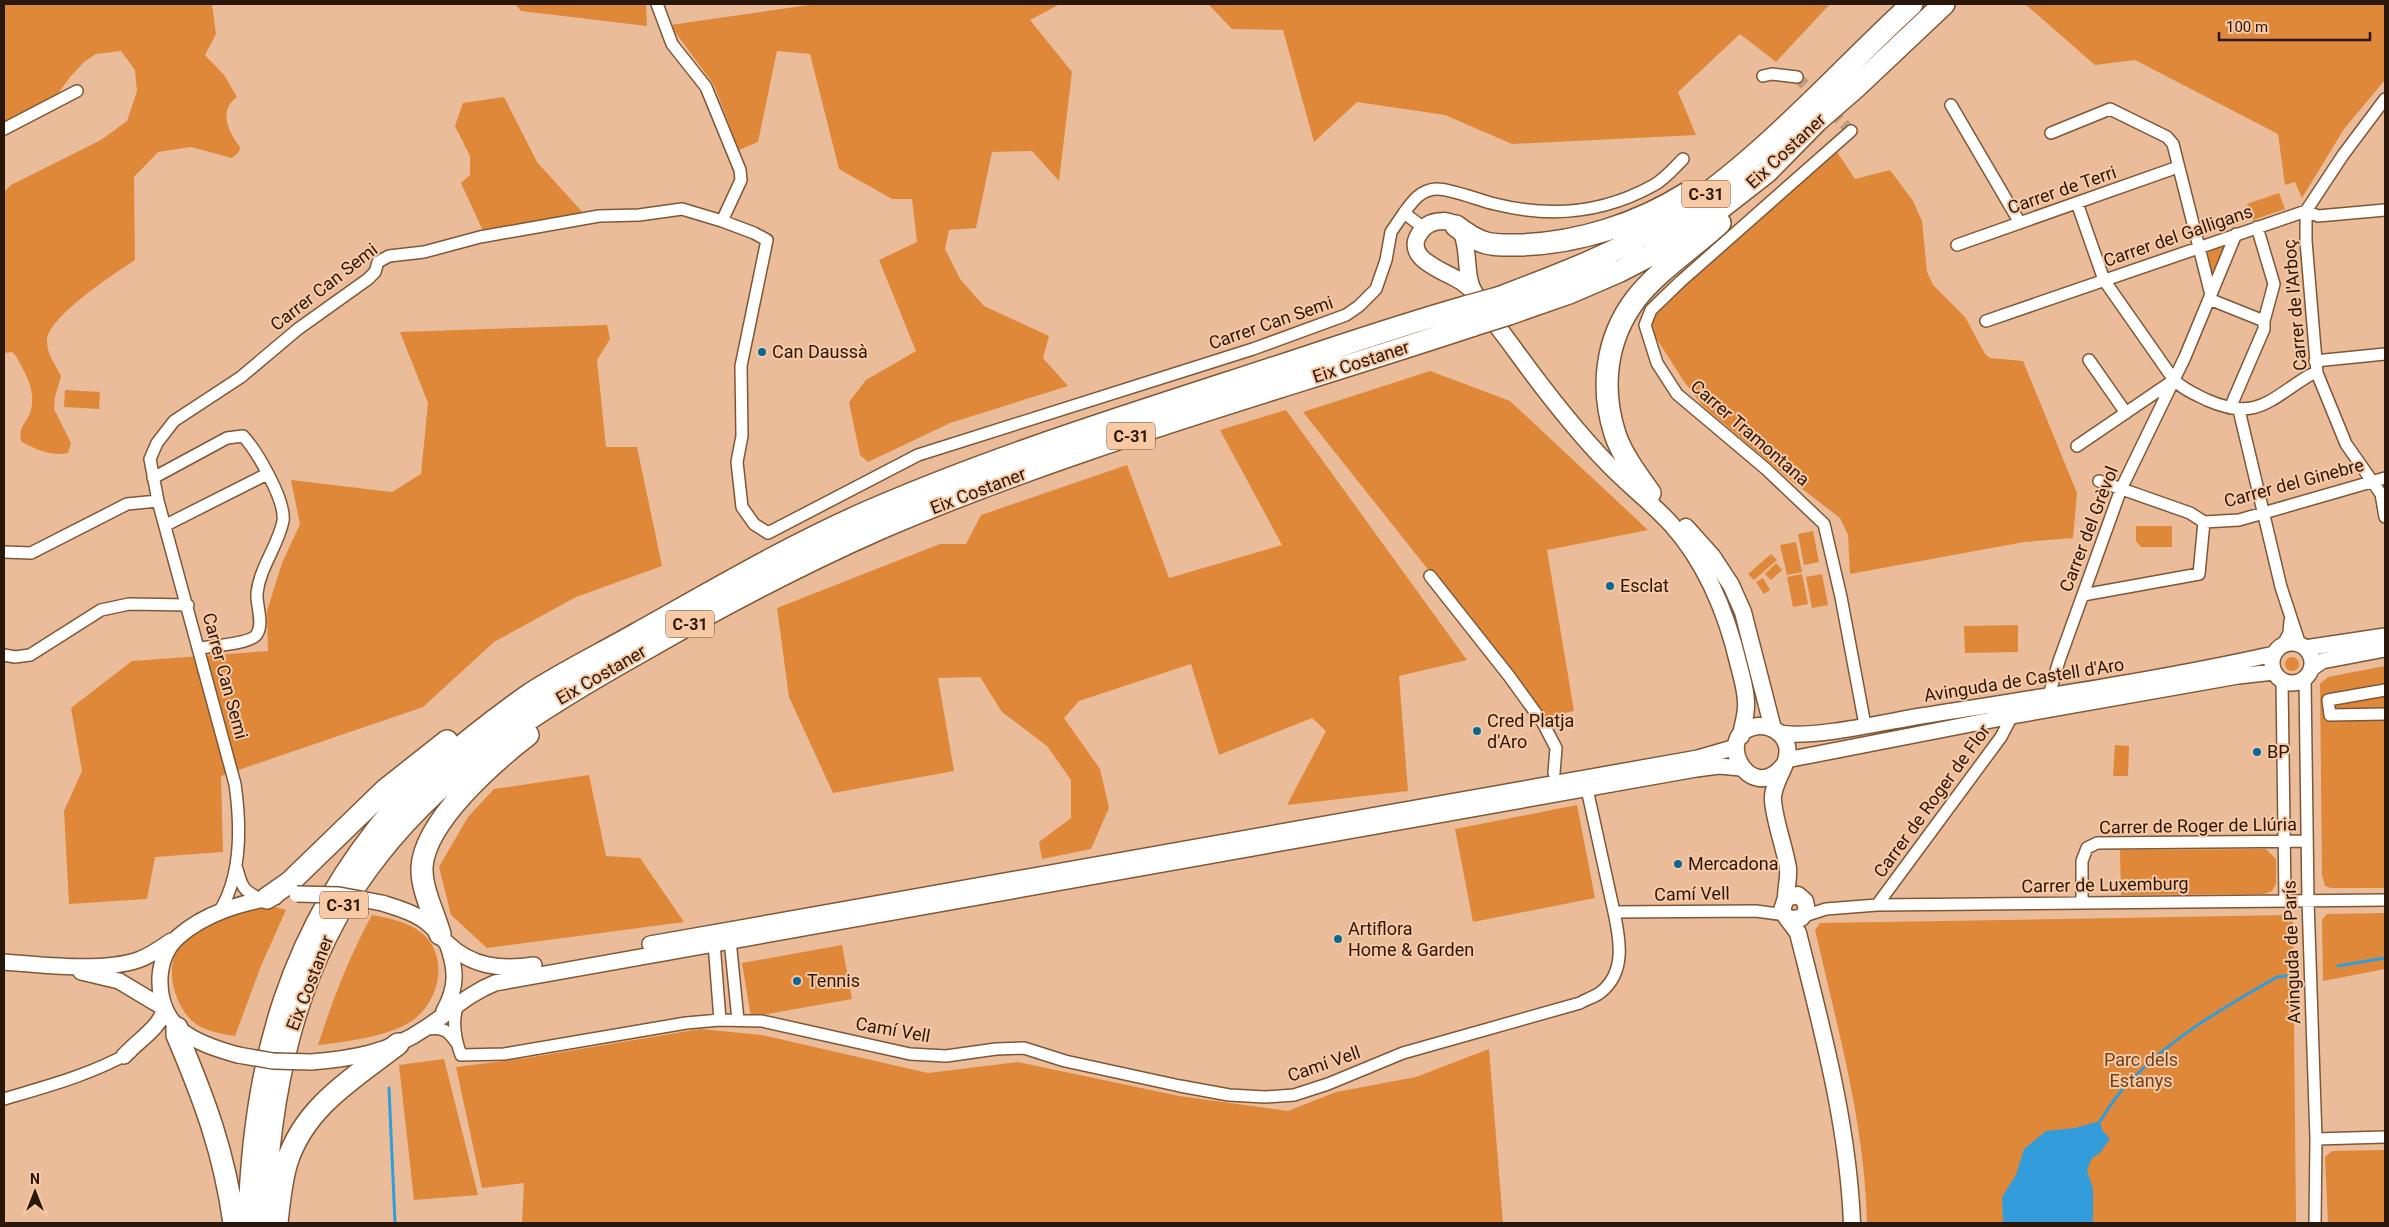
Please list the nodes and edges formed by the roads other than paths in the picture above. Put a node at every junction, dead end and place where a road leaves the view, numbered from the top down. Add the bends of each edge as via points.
1 (657, 4) edge
2 (1912, 4) edge
3 (1944, 4) edge
4 (1878, 36) junction
5 (1763, 76) dead end
6 (1797, 77) tunnel mouth
7 (1856, 88) junction
8 (77, 91) dead end
9 (2385, 99) edge
10 (1951, 105) dead end
11 (4, 129) edge
12 (1851, 131) dead end
13 (2051, 133) dead end
14 (1683, 160) dead end
15 (2178, 167) junction
16 (2077, 203) junction
17 (2385, 210) edge
18 (2306, 211) junction
19 (1404, 213) junction
20 (722, 221) junction
21 (2020, 223) junction
22 (1456, 226) junction
23 (2257, 227) junction
24 (1424, 228) junction
25 (2236, 234) junction
26 (1957, 245) dead end
27 (2199, 247) junction
28 (1465, 249) junction
29 (1436, 268) junction
30 (2104, 280) junction
31 (2210, 297) junction
32 (1503, 306) junction
33 (1471, 308) junction
34 (1986, 321) dead end
35 (2264, 321) junction
36 (2385, 354) edge
37 (2089, 360) dead end
38 (2315, 361) junction
39 (2317, 373) junction
40 (2174, 380) junction
41 (2235, 409) junction
42 (2126, 413) junction
43 (2077, 446) dead end
44 (1608, 464) junction
45 (267, 474) junction
46 (153, 478) junction
47 (2385, 478) edge
48 (2373, 480) junction
49 (2099, 482) dead end
50 (2121, 489) junction
51 (1650, 493) junction
52 (158, 501) junction
53 (2263, 513) junction
54 (2385, 517) edge
55 (2204, 522) junction
56 (166, 525) junction
57 (4, 552) edge
58 (1430, 576) dead end
59 (2083, 595) junction
60 (188, 604) junction
61 (2290, 619) junction
62 (2302, 646) junction
63 (2385, 647) edge
64 (199, 648) junction
65 (2278, 650) junction
66 (4, 656) edge
67 (2308, 674) junction
68 (2278, 676) junction
69 (585, 683) junction
70 (2385, 690) edge
71 (2369, 693) junction
72 (530, 695) junction
73 (2049, 695) junction
74 (2373, 714) junction
75 (2385, 714) edge
76 (2012, 716) junction
77 (1865, 725) junction
78 (1776, 731) junction
79 (1738, 742) junction
80 (1784, 763) junction
81 (1747, 772) junction
82 (1554, 773) dead end
83 (1587, 789) junction
84 (1773, 799) junction
85 (2284, 841) junction
86 (2307, 841) junction
87 (236, 862) junction
88 (264, 898) junction
89 (2285, 900) junction
90 (2308, 900) junction
91 (2385, 900) edge
92 (2082, 903) junction
93 (1878, 905) junction
94 (1795, 911) junction
95 (219, 912) junction
96 (1614, 912) junction
97 (177, 938) junction
98 (443, 938) junction
99 (730, 940) junction
100 (714, 943) junction
101 (4, 962) edge
102 (39, 965) junction
103 (458, 1002) junction
104 (164, 1008) junction
105 (442, 1014) junction
106 (720, 1020) junction
107 (738, 1020) junction
108 (175, 1026) junction
109 (424, 1029) junction
110 (457, 1042) junction
111 (398, 1044) junction
112 (124, 1056) junction
113 (4, 1099) edge
114 (2385, 1137) edge
115 (2316, 1139) junction
116 (234, 1223) edge
117 (249, 1223) edge
118 (264, 1223) edge
119 (277, 1223) edge
120 (1852, 1223) edge
121 (2315, 1223) edge

1 - 20 street via 672,44 706,87 740,170 741,180
2 - 4 highway, Eix Costaner / C-31
3 - 7 highway, Eix Costaner / C-31
4 - 22 highway via 1858,47 1783,119 1730,164 1653,211 1621,225 1552,243 1486,243 1472,238
4 - 32 highway, Eix Costaner / C-31 via 1722,182 1670,219
5 - 6 street
7 - 32 highway, Eix Costaner / C-31 via 1817,121 1767,172 1682,237 1620,271 1569,292
7 - 51 highway via 1797,152 1694,248 1659,276 1636,300 1617,329 1607,363 1607,396 1615,435
8 - 11 street
9 - 18 street
10 - 21 street
12 - 77 street, Carrer Tramontana via 1680,282 1651,310 1645,325 1656,363 1677,394 1766,469 1824,524
13 - 15 street via 2110,109 2167,137 2173,144
14 - 19 street, Carrer Can Semi via 1655,184 1625,198 1570,213 1539,213 1436,188 1418,195
15 - 16 street, Carrer de Terri
15 - 27 street
16 - 21 street, Carrer de Terri
16 - 30 street
17 - 18 street, Carrer del Galligans via 2318,216
18 - 23 street, Carrer del Galligans
18 - 38 street, Carrer de l'Arboç
19 - 20 street, Carrer Can Semi via 1391,232 1376,289 1346,315 1253,349 918,455 768,533 754,524 742,506 738,462 742,436 742,366 767,240
19 - 24 street
20 - 46 street, Carrer Can Semi via 682,209 599,216 480,237 424,252 389,256 378,262 368,279 298,328 241,377 174,421 157,443 150,459
21 - 26 street, Carrer de Terri
22 - 24 main road via 1438,221
22 - 28 main road via 1463,236
23 - 25 street, Carrer del Galligans
23 - 35 street via 2274,284
24 - 29 main road via 1418,239 1418,251 1424,262
25 - 27 street, Carrer del Galligans
25 - 31 street, Carrer del Grèvol
27 - 30 street, Carrer del Galligans
27 - 31 street
28 - 29 main road via 1454,265
28 - 33 main road
29 - 33 main road via 1463,282
30 - 34 street, Carrer del Galligans
30 - 40 street
31 - 35 street
31 - 40 street, Carrer del Grèvol
32 - 33 highway, Eix Costaner / C-31, bridge
33 - 44 main road
33 - 69 highway, Eix Costaner / C-31 via 898,522 831,551
33 - 72 highway, Eix Costaner / C-31 via 1013,454 873,509 732,580
35 - 41 street via 2264,329
36 - 38 street
37 - 42 street
38 - 39 street, Carrer de l'Arboç
39 - 41 street via 2270,401
39 - 48 street, Carrer de l'Arboç via 2346,444
40 - 41 street via 2183,388
40 - 42 street
40 - 50 street, Carrer del Grèvol
41 - 53 street
42 - 43 street
44 - 51 main road
44 - 79 main road via 1671,524 1710,580 1730,627 1743,680 1746,706
45 - 46 street via 251,445 238,435
45 - 56 street
45 - 64 street via 278,496 283,520 257,592 260,626 257,634 250,640
46 - 52 street, Carrer Can Semi
47 - 48 street, Carrer del Ginebre
48 - 53 street, Carrer del Ginebre
48 - 54 street, Carrer de l'Arboç via 2381,494
49 - 50 street, Carrer del Ginebre
50 - 55 street, Carrer del Ginebre via 2190,513
50 - 59 street, Carrer del Grèvol
51 - 78 main road via 1681,521 1712,556 1731,584 1743,612
52 - 56 street, Carrer Can Semi
52 - 57 street via 127,504 31,553
53 - 55 street, Carrer del Ginebre via 2239,520
53 - 61 street
55 - 59 street via 2199,574
56 - 60 street, Carrer Can Semi
58 - 82 street via 1543,723 1556,748
59 - 73 street, Carrer del Grèvol
60 - 64 street, Carrer Can Semi
60 - 66 street via 129,604 101,610 30,655
61 - 62 street
61 - 65 street via 2289,633
62 - 63 street
62 - 65 street via 2288,644
62 - 67 street via 2311,657
63 - 67 street via 2322,661
64 - 87 street, Carrer Can Semi via 235,784 238,810
65 - 68 street via 2272,666
65 - 73 street, Avinguda de Castell d'Aro
67 - 68 street via 2294,683
67 - 86 street, Avinguda de París
68 - 76 street, Avinguda de Castell d'Aro via 2238,676
68 - 85 street, Avinguda de París
69 - 98 highway, C-31 via 570,702 499,758 451,808 434,831 422,867 429,900
69 - 118 highway, Eix Costaner / C-31 via 517,726 436,790 396,833 341,910 318,954 289,1034 279,1074 270,1130
70 - 71 street
71 - 74 street
71 - 74 street via 2328,700 2330,714
72 - 88 highway, C-31 via 515,698 447,741 411,769 290,882
72 - 117 highway, Eix Costaner / C-31 via 454,752 407,794 355,859 315,923 285,993 264,1074 254,1133
73 - 77 street, Avinguda de Castell d'Aro
74 - 75 street
76 - 80 street, Avinguda de Castell d'Aro
76 - 93 street, Carrer de Roger de Flor via 2001,737
77 - 78 street, Avinguda de Castell d'Aro via 1819,732
78 - 79 main road via 1755,727
78 - 80 main road via 1786,745
79 - 81 main road via 1737,760
79 - 98 street via 1698,758 523,967 491,967 459,952
80 - 81 main road via 1769,776
80 - 84 main road
81 - 83 street via 1719,766
81 - 84 main road
83 - 96 street
83 - 99 street
84 - 94 main road
85 - 86 street, Carrer de Roger de Llúria
85 - 89 street, Avinguda de París
85 - 92 street, Carrer de Roger de Llúria via 2097,842 2087,848 2082,861
86 - 90 street, Avinguda de París
87 - 88 street, Carrer Can Semi via 240,884 247,891
87 - 95 street, Carrer Can Semi via 229,895
88 - 95 street
88 - 98 street, bridge via 297,894 339,895 382,903 420,918
89 - 90 street, Carrer de Luxemburg
89 - 92 street, Carrer de Luxemburg
90 - 91 street, Carrer de Luxemburg
90 - 115 street, Avinguda de París
92 - 93 street, Carrer de Luxemburg
93 - 94 street, Carrer de Luxemburg
94 - 96 street, Camí Vell
94 - 120 main road via 1834,1075
95 - 97 street
96 - 107 street, Camí Vell via 1621,944 1618,963 1613,978 1600,992 1564,1008 1403,1053 1294,1095 1265,1098 1229,1095 1065,1061 1024,1048 946,1056 910,1054 762,1021
97 - 102 street via 136,961 101,965
97 - 104 street via 167,951 160,972
98 - 105 street via 454,963 455,982 450,1001
99 - 100 street
99 - 107 street
100 - 103 street via 495,983
100 - 106 street
101 - 102 street
102 - 104 street via 119,981
103 - 105 street
103 - 110 street via 454,1013
104 - 108 street
104 - 112 street via 155,1027
105 - 109 street
106 - 107 street, Camí Vell
106 - 110 street, Camí Vell via 650,1028 504,1054 461,1055
108 - 111 street, bridge via 204,1044 274,1061 311,1062 358,1057
108 - 112 street
108 - 116 highway via 214,1129
109 - 110 street, Camí Vell via 440,1027
109 - 111 street
111 - 119 highway via 326,1099 308,1119 286,1163
112 - 113 street via 86,1074
114 - 115 street
115 - 121 street, Avinguda de París

